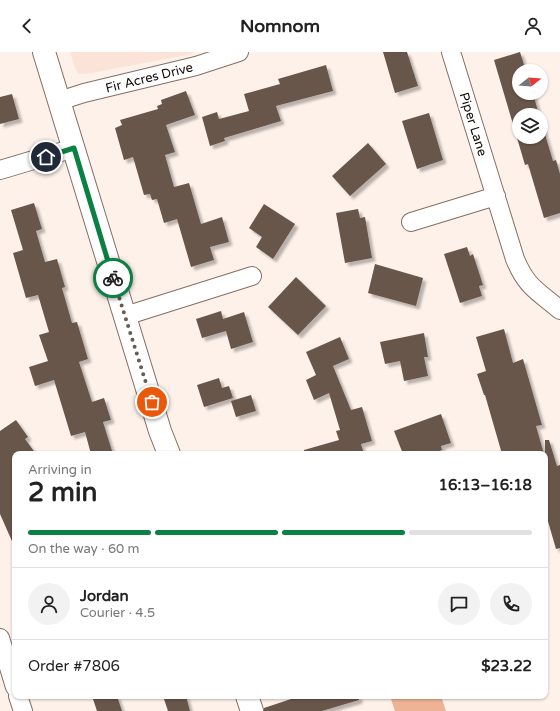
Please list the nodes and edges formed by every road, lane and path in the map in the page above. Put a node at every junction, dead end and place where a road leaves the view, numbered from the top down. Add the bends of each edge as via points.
1 (44, 52) edge
2 (239, 52) edge
3 (452, 52) edge
4 (59, 101) junction
5 (74, 148) junction
6 (0, 170) edge
7 (496, 196) junction
8 (412, 222) dead end
9 (252, 276) dead end
10 (560, 310) edge
11 (125, 316) junction
12 (168, 451) edge
13 (0, 638) edge
14 (12, 677) edge
15 (19, 699) edge
16 (248, 699) edge
17 (23, 711) edge
18 (252, 711) edge

1 - 4 main road
2 - 4 street, Fir Acres Drive via 196,66
3 - 7 street, Piper Lane
4 - 5 main road
5 - 6 street
5 - 11 main road
7 - 8 street
7 - 10 street, Piper Lane via 515,259 523,276 535,291
9 - 11 street
11 - 12 main road
13 - 14 street
15 - 17 street
16 - 18 main road

